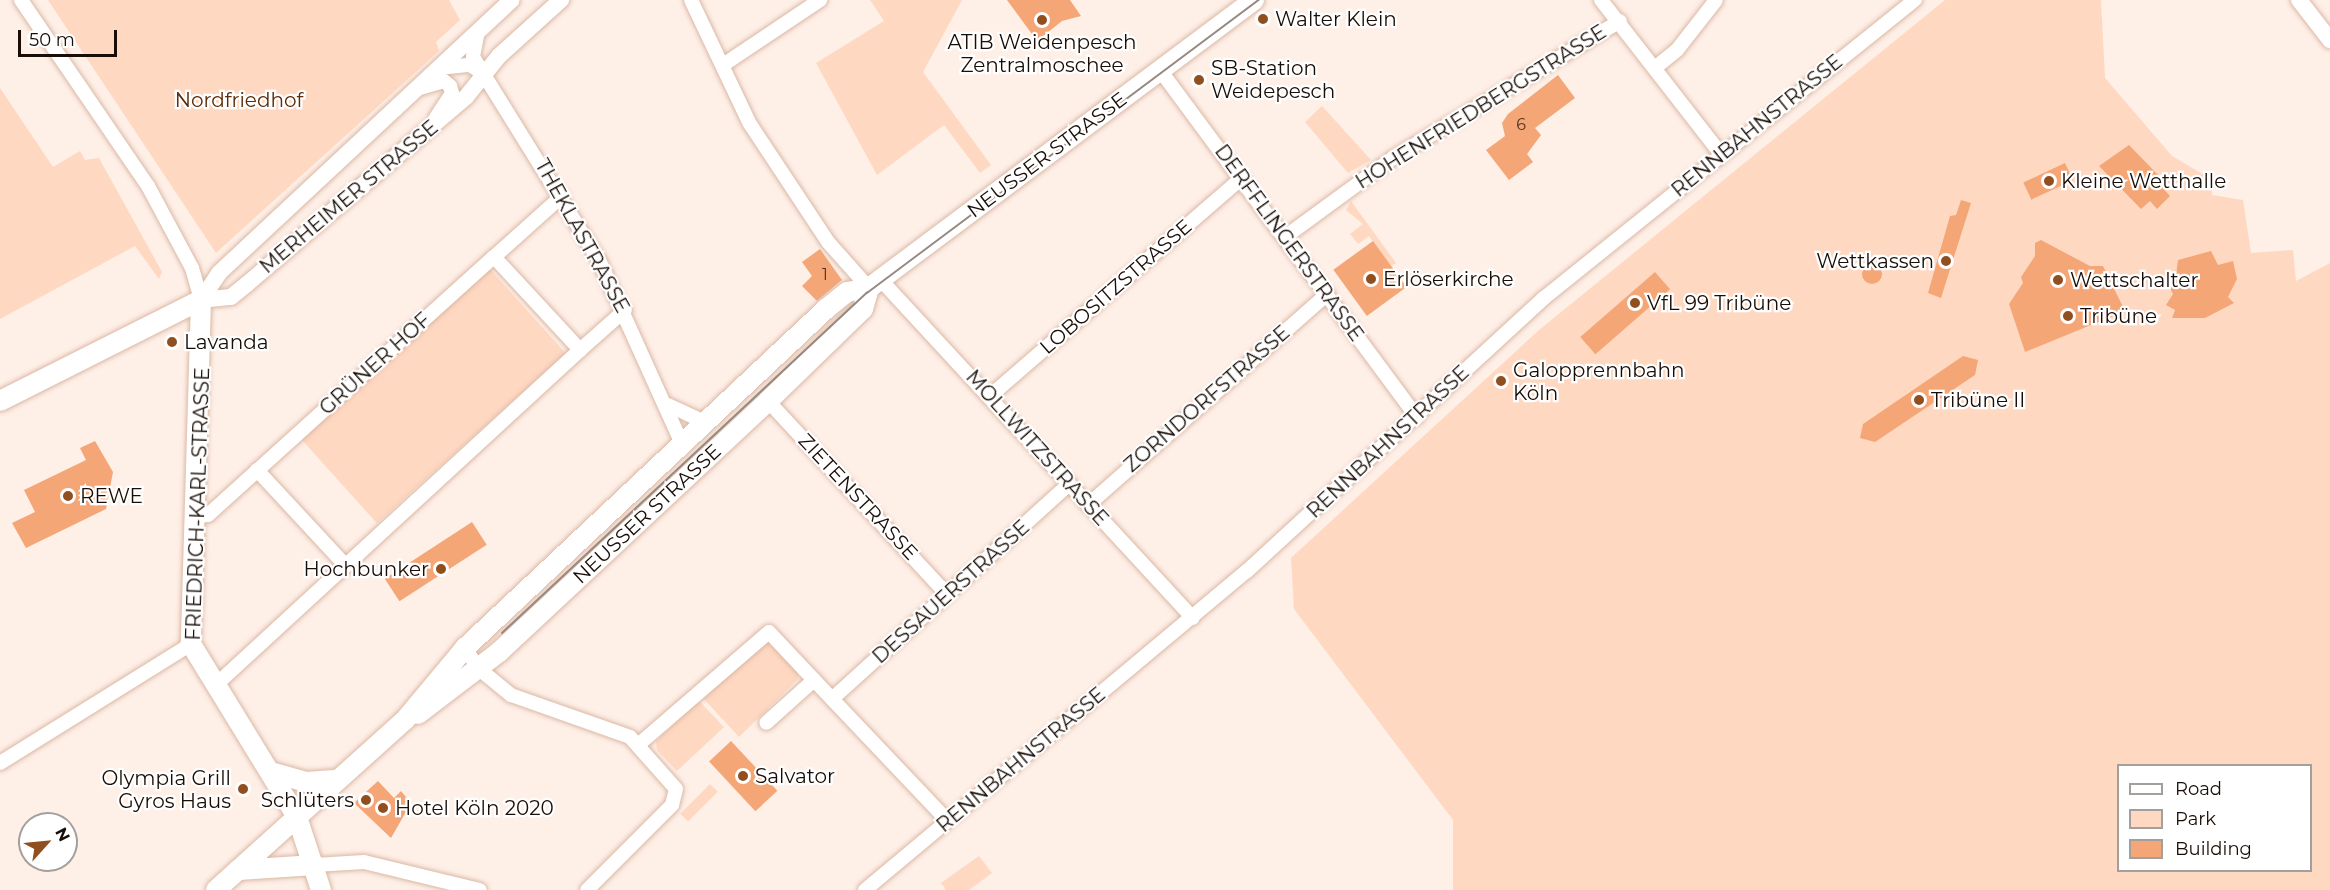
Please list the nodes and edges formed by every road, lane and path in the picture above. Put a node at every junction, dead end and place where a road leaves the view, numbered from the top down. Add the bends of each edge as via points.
1 (21, 0) edge
2 (512, 0) edge
3 (561, 0) edge
4 (691, 0) edge
5 (820, 0) edge
6 (1254, 0) edge
7 (1601, 0) edge
8 (1716, 0) edge
9 (1915, 0) edge
10 (2299, 0) edge
11 (1620, 21) junction
12 (479, 30) junction
13 (2330, 40) edge
14 (723, 65) junction
15 (1656, 66) junction
16 (439, 68) junction
17 (1160, 70) junction
18 (485, 74) junction
19 (416, 90) junction
20 (428, 130) junction
21 (1721, 154) junction
22 (1242, 178) junction
23 (562, 196) junction
24 (1285, 237) junction
25 (494, 257) junction
26 (874, 283) junction
27 (1326, 294) junction
28 (201, 300) junction
29 (625, 310) junction
30 (580, 350) junction
31 (990, 396) junction
32 (0, 401) edge
33 (768, 401) junction
34 (668, 405) junction
35 (1417, 417) junction
36 (704, 422) junction
37 (682, 444) junction
38 (257, 470) junction
39 (1069, 484) junction
40 (1088, 505) junction
41 (198, 516) junction
42 (346, 566) junction
43 (947, 594) junction
44 (1193, 618) junction
45 (191, 644) junction
46 (465, 648) junction
47 (478, 668) junction
48 (814, 680) junction
49 (215, 686) junction
50 (832, 699) junction
51 (405, 720) junction
52 (766, 723) dead end
53 (638, 745) junction
54 (0, 763) edge
55 (271, 772) junction
56 (338, 780) junction
57 (297, 817) junction
58 (946, 819) junction
59 (315, 865) junction
60 (238, 870) junction
61 (216, 890) edge
62 (321, 890) edge
63 (480, 890) edge
64 (587, 890) edge
65 (865, 890) edge

1 - 28 street via 148,186 192,268
2 - 12 street, MERHEIMER STRASSE
3 - 18 street, MERHEIMER STRASSE
4 - 14 street, MOLLWITZSTRASSE
5 - 14 street
6 - 17 main road, NEUSSER STRASSE
7 - 11 street
8 - 15 street via 1677,50
9 - 21 street, RENNBAHNSTRASSE
10 - 13 street
11 - 15 street
11 - 24 street, HOHENFRIEDBERGSTRASSE via 1393,158
12 - 16 street, MERHEIMER STRASSE
12 - 18 street via 473,57
14 - 26 street, MOLLWITZSTRASSE via 729,87 828,242
15 - 21 street
16 - 18 street via 470,65
16 - 19 street, MERHEIMER STRASSE
17 - 22 street, DERFFLINGERSTRASSE
17 - 26 main road, NEUSSER STRASSE
18 - 20 street, MERHEIMER STRASSE
18 - 23 street, THEKLASTRASSE
19 - 20 street via 435,81 450,86 452,93
19 - 28 street, MERHEIMER STRASSE via 219,273
20 - 28 street, MERHEIMER STRASSE via 231,297
21 - 35 street, RENNBAHNSTRASSE via 1544,298
22 - 24 street, DERFFLINGERSTRASSE
22 - 31 street, LOBOSITZSTRASSE
23 - 25 street, GRÜNER HOF
23 - 29 street, THEKLASTRASSE
24 - 27 street, DERFFLINGERSTRASSE
25 - 30 street
25 - 38 street, GRÜNER HOF
26 - 31 street, MOLLWITZSTRASSE
26 - 33 main road, NEUSSER STRASSE via 863,309
26 - 36 main road, NEUSSER STRASSE via 847,292 826,309
27 - 35 street, DERFFLINGERSTRASSE
27 - 40 street, ZORNDORFSTRASSE
28 - 32 main road, MERHEIMER STRASSE
28 - 41 main road, FRIEDRICH-KARL-STRASSE
29 - 30 street
29 - 34 street, THEKLASTRASSE
30 - 42 street
31 - 39 street, MOLLWITZSTRASSE
33 - 43 street, ZIETENSTRASSE
33 - 47 main road, NEUSSER STRASSE
34 - 36 street
34 - 37 street, THEKLASTRASSE
35 - 44 street, RENNBAHNSTRASSE
36 - 37 main road, NEUSSER STRASSE
37 - 46 main road, NEUSSER STRASSE
38 - 41 street, GRÜNER HOF via 208,515
38 - 42 street
39 - 40 street, MOLLWITZSTRASSE
39 - 43 street, DESSAUERSTRASSE
40 - 44 street, MOLLWITZSTRASSE
41 - 45 main road, FRIEDRICH-KARL-STRASSE
42 - 49 street
43 - 50 street, DESSAUERSTRASSE
44 - 58 street, RENNBAHNSTRASSE
45 - 49 main road, FRIEDRICH-KARL-STRASSE
45 - 54 street
46 - 47 street
46 - 51 main road, NEUSSER STRASSE
47 - 51 main road, NEUSSER STRASSE via 424,712
47 - 53 street via 510,694 581,724 623,734
48 - 50 street
48 - 52 street
48 - 53 street via 769,632 763,632
49 - 55 main road, FRIEDRICH-KARL-STRASSE
50 - 58 street
51 - 56 main road, NEUSSER STRASSE
53 - 64 street via 673,784 675,800
55 - 56 main road via 306,782
55 - 57 main road, FRIEDRICH-KARL-STRASSE
56 - 57 main road, NEUSSER STRASSE
57 - 59 main road, FRIEDRICH-KARL-STRASSE
57 - 60 main road, NEUSSER STRASSE
58 - 65 street, RENNBAHNSTRASSE
59 - 60 main road
59 - 62 main road, FRIEDRICH-KARL-STRASSE
59 - 63 street via 364,862
60 - 61 main road, NEUSSER STRASSE

